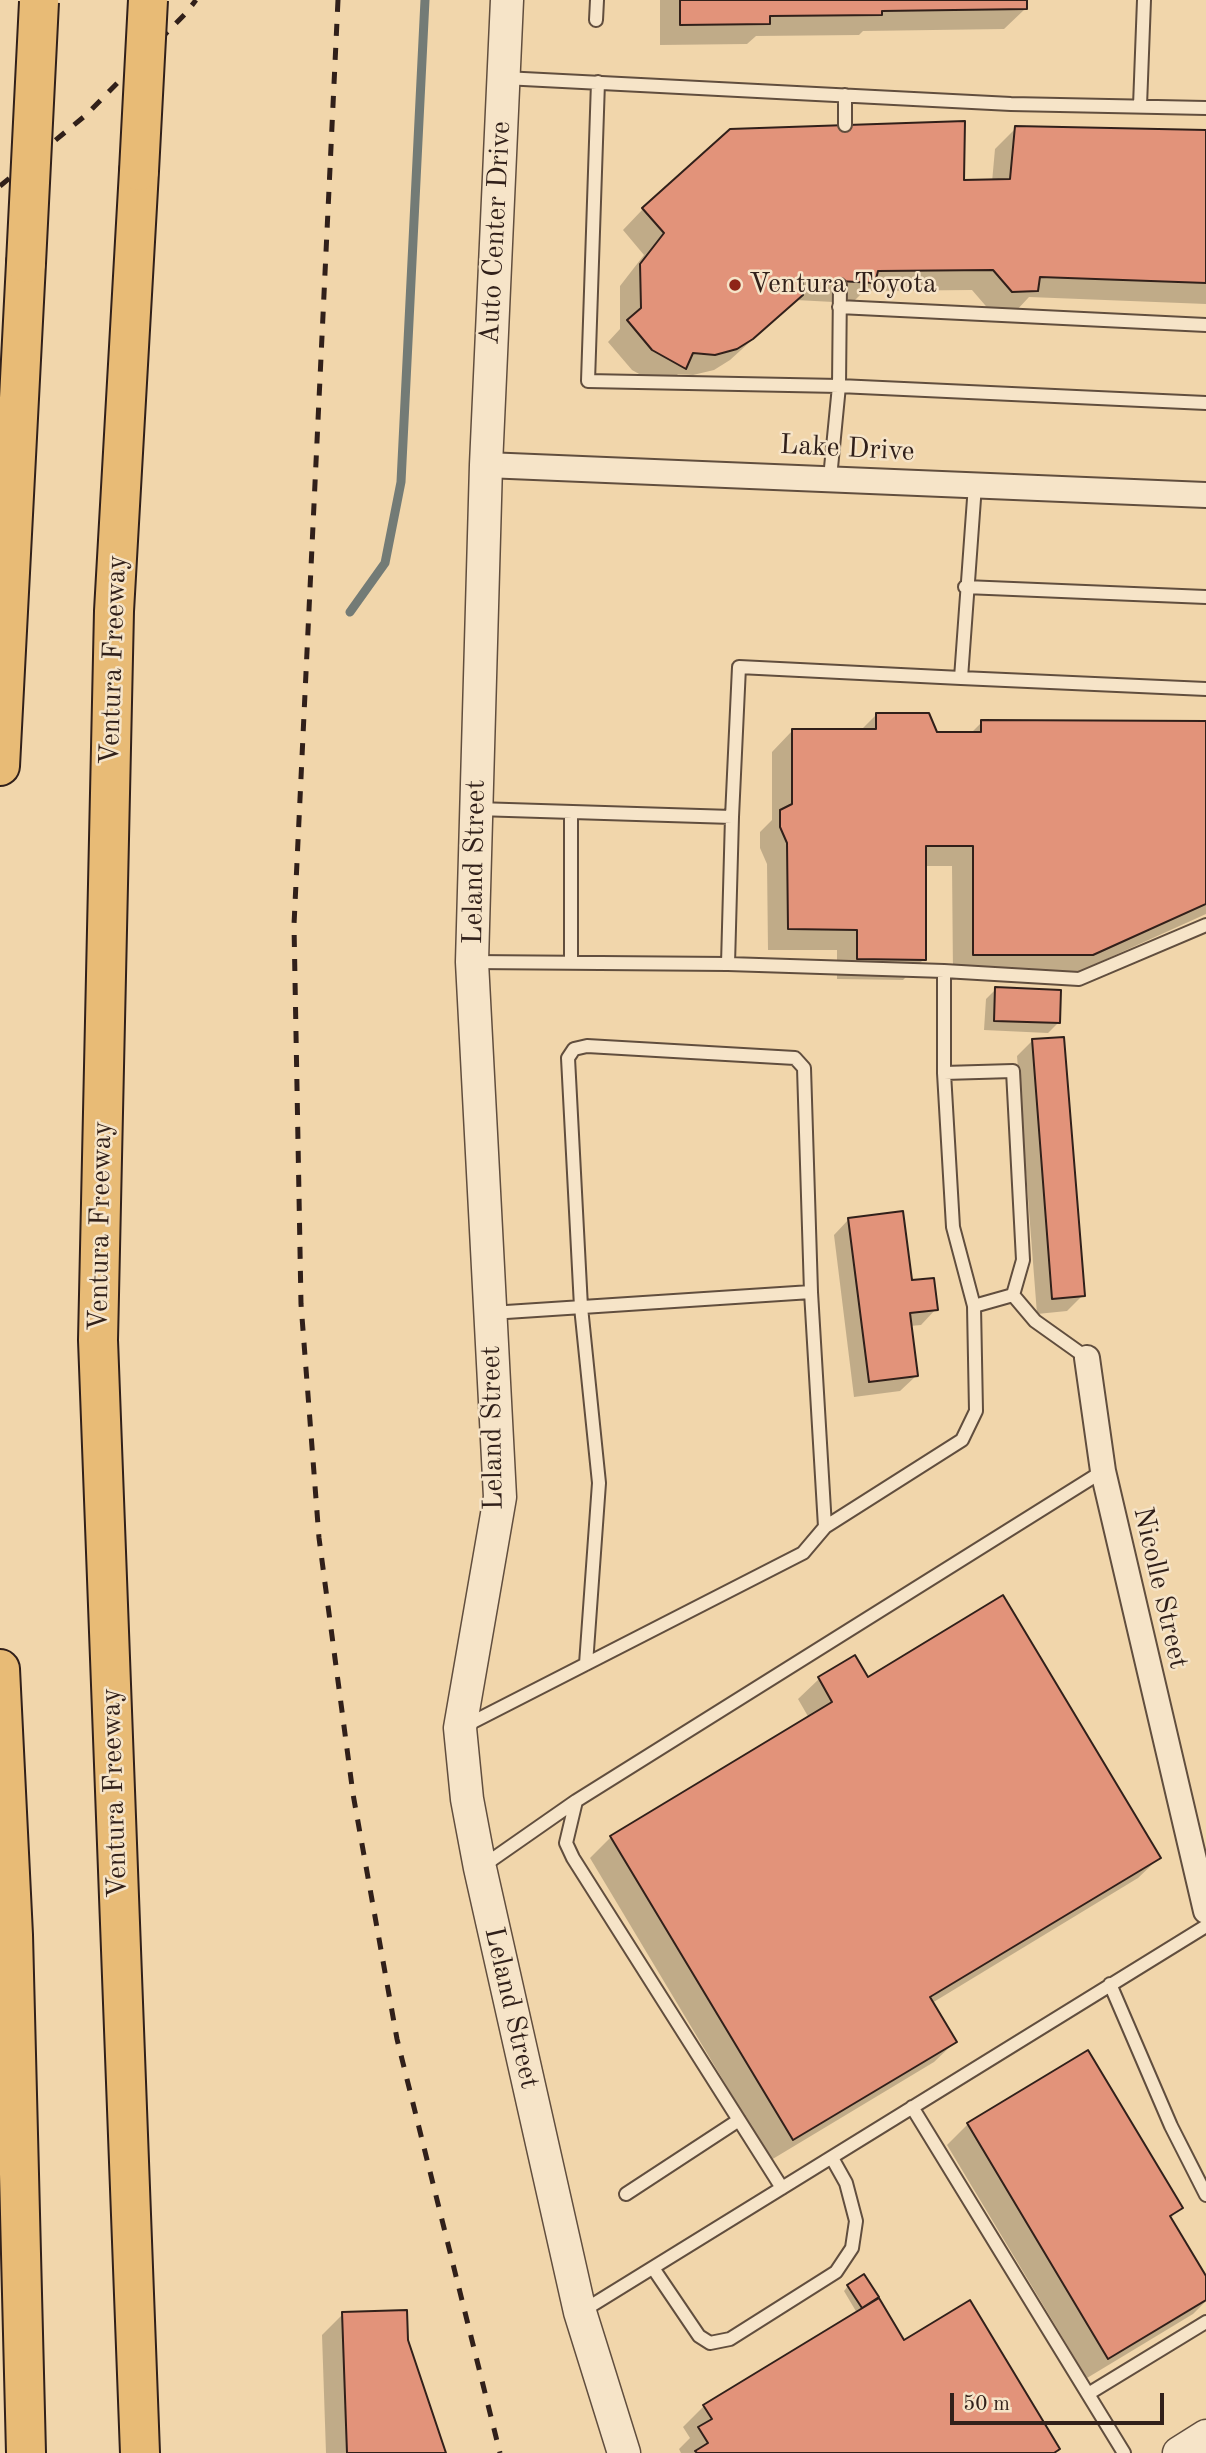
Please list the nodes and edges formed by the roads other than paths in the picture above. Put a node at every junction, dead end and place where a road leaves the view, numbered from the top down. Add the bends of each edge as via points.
1 (148, 0) edge
2 (507, 0) edge
3 (597, 0) edge
4 (1144, 0) edge
5 (39, 1) edge
6 (596, 20) dead end
7 (503, 78) junction
8 (598, 82) junction
9 (845, 94) junction
10 (1140, 106) junction
11 (1206, 108) edge
12 (845, 125) dead end
13 (840, 285) dead end
14 (839, 307) junction
15 (1206, 325) edge
16 (839, 386) junction
17 (1206, 403) edge
18 (486, 465) junction
19 (830, 478) junction
20 (975, 485) junction
21 (1206, 495) edge
22 (965, 587) junction
23 (1206, 597) edge
24 (961, 678) junction
25 (1206, 689) edge
26 (0, 766) edge
27 (476, 809) junction
28 (571, 813) junction
29 (732, 817) junction
30 (1206, 925) edge
31 (472, 962) junction
32 (571, 963) junction
33 (728, 964) junction
34 (944, 971) junction
35 (944, 1073) junction
36 (811, 1292) junction
37 (1013, 1295) junction
38 (974, 1306) junction
39 (581, 1307) junction
40 (491, 1313) junction
41 (1087, 1357) joint
42 (1103, 1471) junction
43 (825, 1527) junction
44 (586, 1664) junction
45 (0, 1669) edge
46 (460, 1728) junction
47 (576, 1801) junction
48 (480, 1868) junction
49 (1206, 1911) edge
50 (1206, 1926) edge
51 (1110, 1984) junction
52 (912, 2107) junction
53 (739, 2120) junction
54 (832, 2158) junction
55 (782, 2188) junction
56 (626, 2194) dead end
57 (1206, 2195) edge
58 (653, 2268) junction
59 (580, 2312) junction
60 (1206, 2322) edge
61 (1088, 2394) junction
62 (1206, 2436) edge
63 (26, 2453) edge
64 (140, 2453) edge
65 (624, 2453) edge
66 (1124, 2453) edge
67 (1180, 2453) edge

1 - 64 highway, Ventura Freeway, bridge via 114,611 98,1340
2 - 7 street, Auto Center Drive
3 - 6 lane
4 - 10 lane
5 - 26 highway, bridge
7 - 8 lane
7 - 18 street, Auto Center Drive
8 - 9 lane
8 - 16 lane via 588,381
9 - 10 lane
9 - 12 lane
10 - 11 lane
13 - 14 lane
14 - 15 lane
14 - 16 lane
16 - 17 lane
16 - 19 lane
18 - 19 street, Lake Drive
18 - 27 street, Leland Street
19 - 20 street, Lake Drive
20 - 21 street, Lake Drive
20 - 22 lane
22 - 23 lane
22 - 24 lane
24 - 25 lane
24 - 29 lane via 739,667
27 - 28 lane
27 - 31 street, Leland Street
28 - 29 lane
28 - 32 lane
29 - 33 lane
30 - 34 lane via 1079,979
31 - 32 lane
31 - 40 street, Leland Street
32 - 33 lane
33 - 34 lane
34 - 35 lane
35 - 37 lane via 1013,1071 1023,1260
35 - 38 lane via 953,1227
36 - 39 lane
36 - 39 lane via 804,1068 795,1058 587,1046 574,1049 568,1058
36 - 43 lane
37 - 38 lane
37 - 41 lane via 1035,1321
38 - 43 lane via 976,1411 962,1440
39 - 40 lane
39 - 44 lane via 599,1483
40 - 46 street, Leland Street via 500,1497
41 - 42 street, Nicolle Street
42 - 47 lane
42 - 49 street, Nicolle Street
43 - 44 lane via 803,1553
44 - 46 lane
45 - 63 highway via 13,1935
46 - 48 street, Leland Street
47 - 48 lane
47 - 53 lane via 566,1843 573,1858
48 - 59 street, Leland Street
50 - 51 lane
51 - 52 lane
51 - 57 lane
52 - 54 lane
52 - 61 lane
53 - 55 lane
53 - 56 lane
54 - 55 lane
54 - 58 lane via 846,2183 856,2221 852,2248 836,2272 730,2339 710,2343 699,2336
55 - 58 lane
58 - 59 lane
59 - 65 street, Leland Street
60 - 61 lane
61 - 66 lane
62 - 67 street

